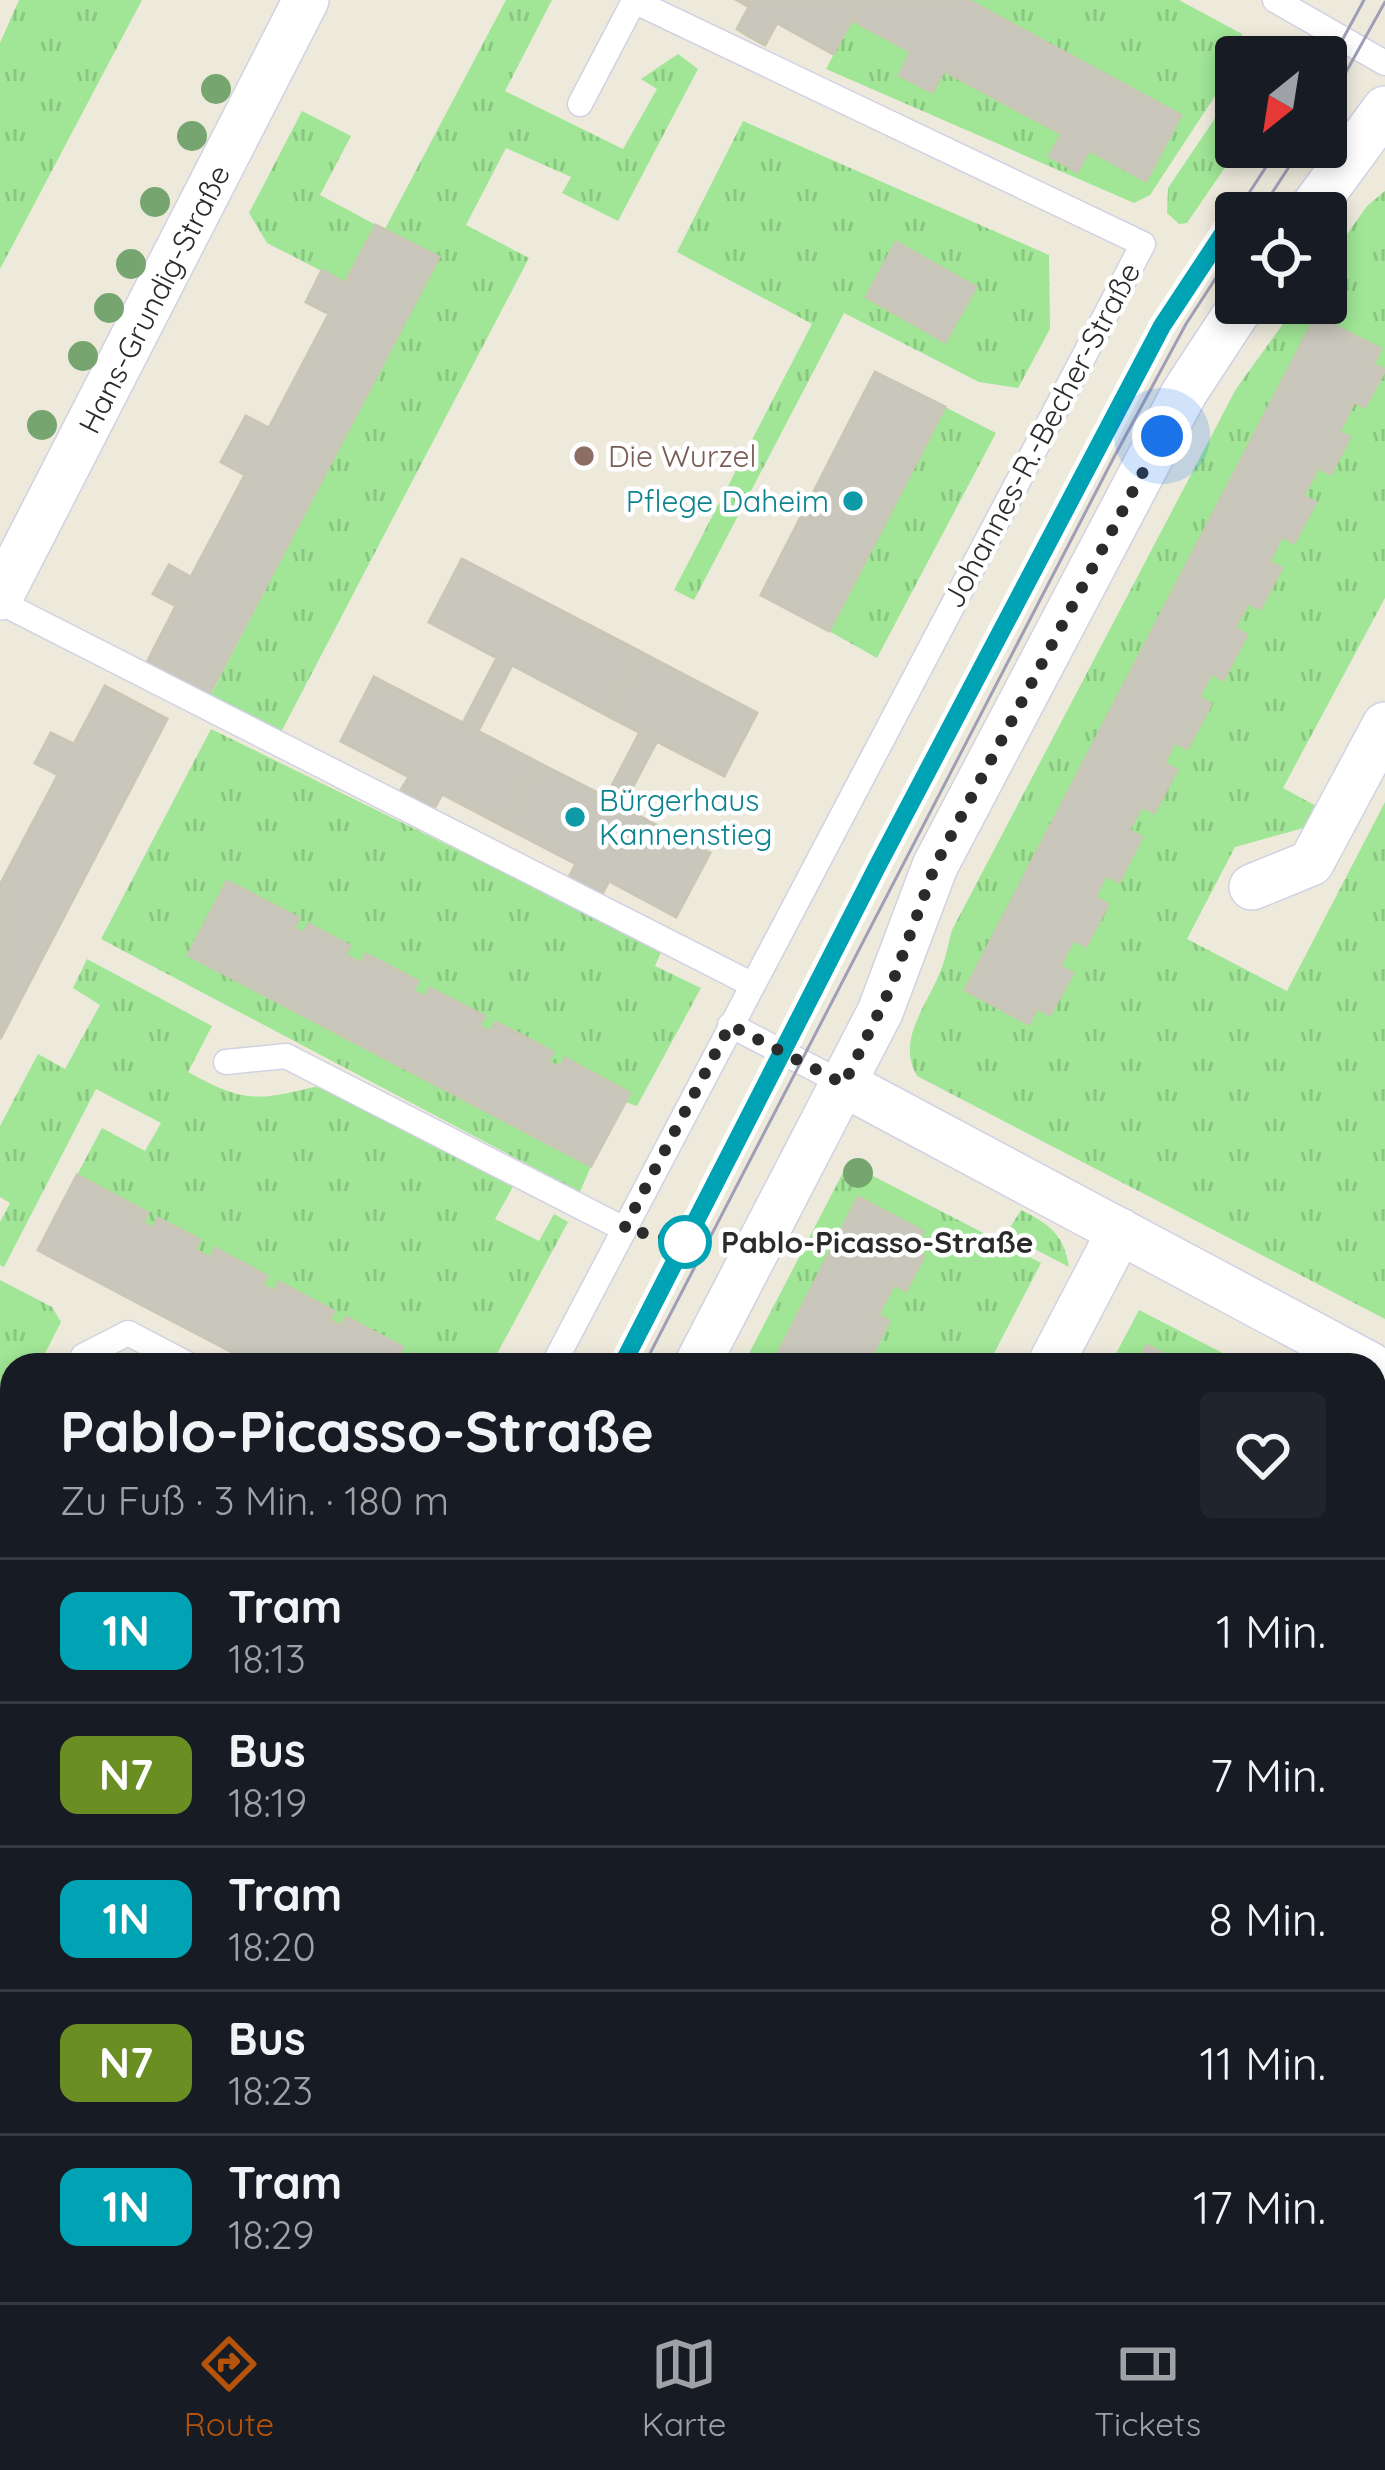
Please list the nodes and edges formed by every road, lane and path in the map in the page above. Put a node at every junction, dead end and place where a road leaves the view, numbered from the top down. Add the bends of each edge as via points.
1 (306, 0) edge
2 (1275, 0) edge
3 (1385, 63) edge
4 (580, 104) dead end
5 (1385, 110) edge
6 (1324, 192) edge
7 (1229, 324) edge
8 (0, 600) edge
9 (1385, 724) edge
10 (1252, 887) dead end
11 (751, 984) junction
12 (730, 1025) junction
13 (226, 1062) dead end
14 (844, 1084) junction
15 (624, 1229) junction
16 (1120, 1231) junction
17 (89, 1353) edge
18 (165, 1353) edge
19 (559, 1353) edge
20 (703, 1353) edge
21 (1056, 1353) edge
22 (1348, 1353) edge

1 - 8 street, Hans-Grundig-Straße
2 - 3 lane
4 - 11 lane, Johannes-R.-Becher-Straße via 634,1 1142,244
5 - 6 street
7 - 14 street via 1184,393 944,850
8 - 11 lane
9 - 10 street via 1311,862
11 - 12 lane, Johannes-R.-Becher-Straße
12 - 14 lane
12 - 15 lane, Johannes-R.-Becher-Straße
13 - 15 lane via 286,1056
14 - 16 street
14 - 20 street
15 - 19 lane, Johannes-R.-Becher-Straße
16 - 21 street
16 - 22 street
17 - 18 lane via 128,1334

